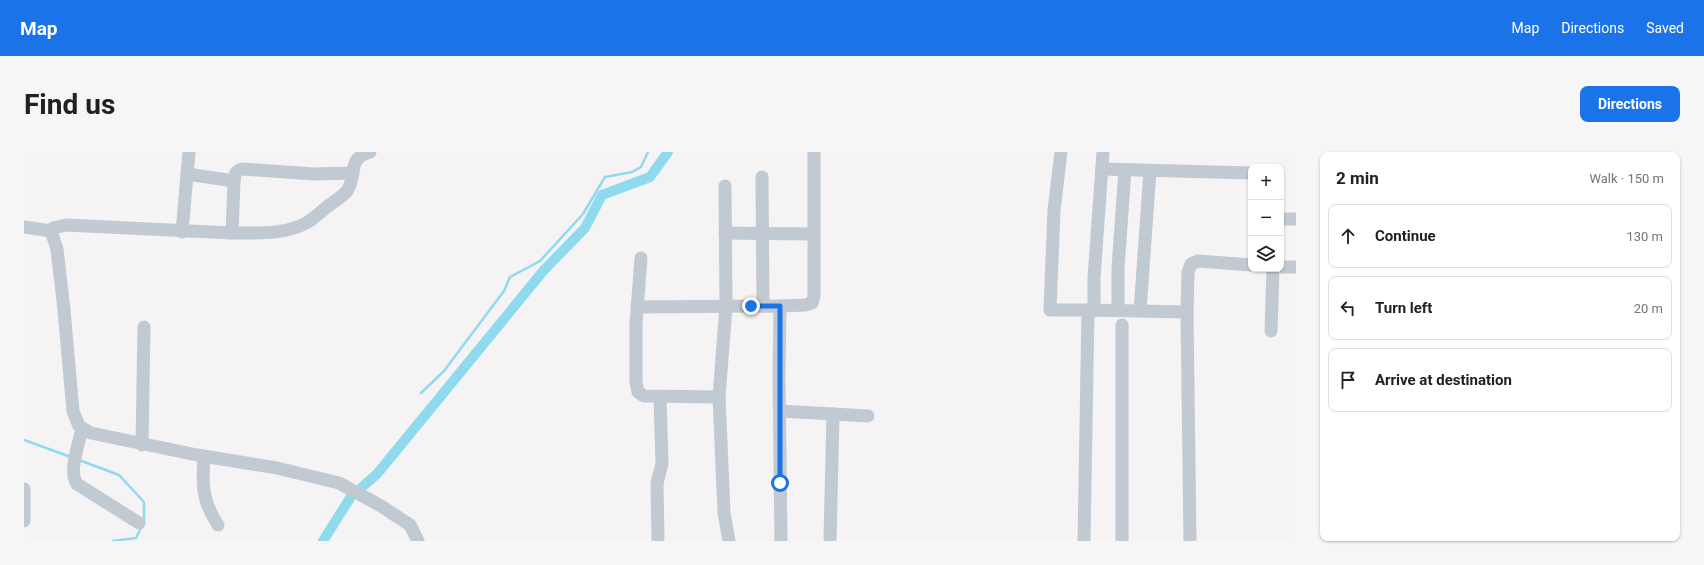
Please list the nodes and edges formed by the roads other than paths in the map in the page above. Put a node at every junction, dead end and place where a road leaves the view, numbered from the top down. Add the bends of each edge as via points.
1 (189, 152) edge
2 (370, 152) edge
3 (814, 152) edge
4 (1060, 152) edge
5 (1103, 152) edge
6 (355, 156) edge
7 (1102, 168) junction
8 (1125, 170) junction
9 (1150, 171) junction
10 (187, 174) junction
11 (353, 174) junction
12 (1248, 174) edge
13 (762, 177) dead end
14 (234, 180) junction
15 (724, 186) dead end
16 (1284, 219) edge
17 (1296, 219) edge
18 (24, 227) edge
19 (51, 232) junction
20 (182, 232) junction
21 (232, 233) junction
22 (725, 233) junction
23 (763, 233) junction
24 (814, 234) junction
25 (641, 258) dead end
26 (1248, 265) edge
27 (1284, 267) edge
28 (1296, 267) edge
29 (1274, 272) edge
30 (726, 306) junction
31 (763, 306) junction
32 (780, 306) junction
33 (637, 307) junction
34 (1091, 310) junction
35 (1118, 310) junction
36 (1140, 311) junction
37 (1187, 312) junction
38 (1122, 325) dead end
39 (144, 326) dead end
40 (1271, 331) dead end
41 (719, 396) junction
42 (660, 397) junction
43 (780, 411) junction
44 (833, 414) junction
45 (868, 416) dead end
46 (82, 429) junction
47 (142, 445) junction
48 (204, 456) junction
49 (24, 489) edge
50 (24, 521) edge
51 (139, 523) dead end
52 (218, 525) dead end
53 (418, 541) edge
54 (658, 541) edge
55 (729, 541) edge
56 (781, 541) edge
57 (830, 541) edge
58 (1084, 541) edge
59 (1122, 541) edge
60 (1190, 541) edge

1 - 10 street
2 - 6 street
3 - 24 street
4 - 34 street via 1054,210 1050,310
5 - 7 street
6 - 11 street
7 - 8 street
7 - 34 street
8 - 9 street
8 - 35 street via 1118,268
9 - 12 street
9 - 36 street
10 - 14 street
10 - 20 street
11 - 14 street via 242,169 237,171
11 - 21 street via 346,192 308,222 278,231
13 - 23 street
14 - 21 street
15 - 22 street
16 - 17 street
18 - 19 street
19 - 20 street via 53,228 66,225
19 - 46 street via 57,249 73,411
20 - 21 street
22 - 23 street
22 - 30 street
23 - 24 street
23 - 31 street
24 - 32 street via 812,304
25 - 33 street
26 - 37 street via 1198,261 1190,264
27 - 28 street
29 - 40 street
30 - 31 street
30 - 33 street
30 - 41 street
31 - 32 street
32 - 43 street
33 - 42 street via 638,392 644,396
34 - 35 street
34 - 58 street
35 - 36 street
36 - 37 street
37 - 60 street
38 - 59 street
39 - 47 street
41 - 42 street
41 - 55 street via 724,513
42 - 54 street via 662,464 657,483
43 - 44 street
43 - 56 street
44 - 45 street
44 - 57 street
46 - 47 street
46 - 51 street via 72,471 77,484
47 - 48 street
48 - 52 street via 204,498
48 - 53 street via 277,468 339,484 410,525
49 - 50 street

